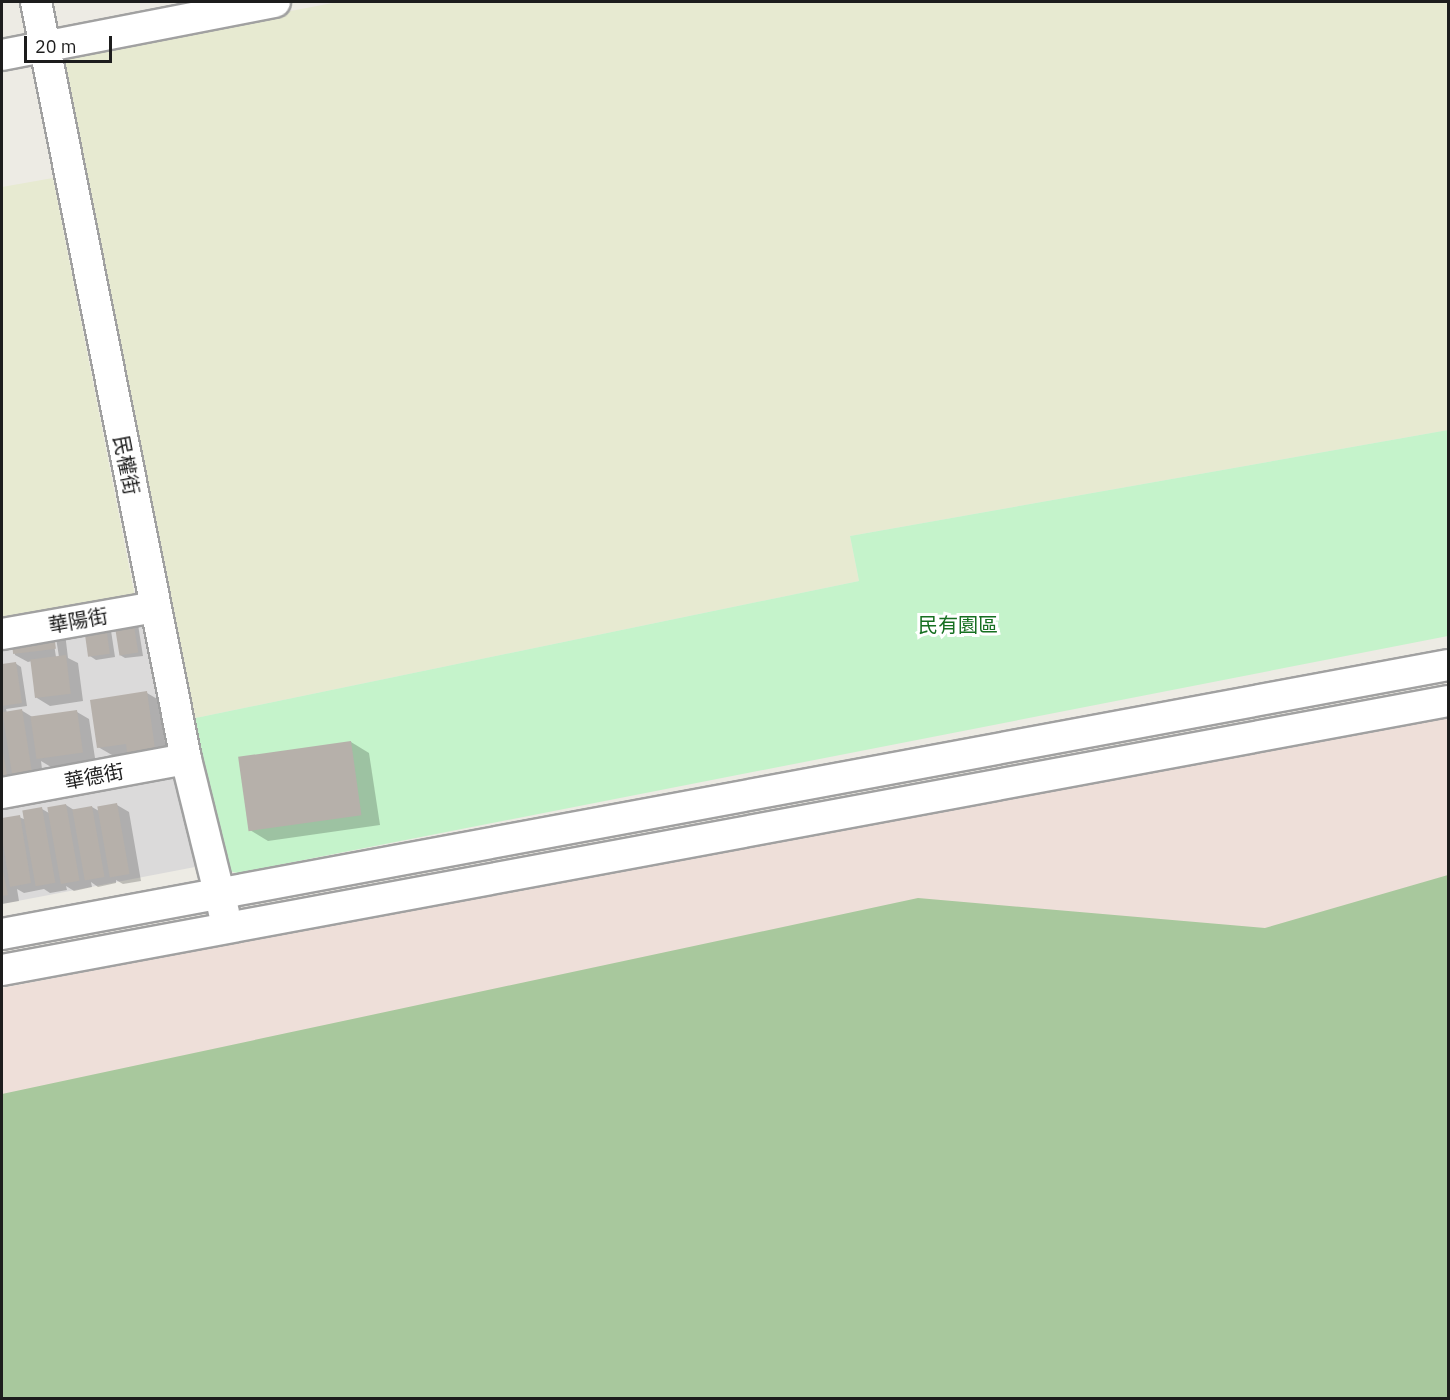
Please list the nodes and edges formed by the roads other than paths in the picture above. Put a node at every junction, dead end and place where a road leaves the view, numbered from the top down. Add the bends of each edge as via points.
1 (36, 2) edge
2 (275, 2) edge
3 (44, 47) junction
4 (2, 55) edge
5 (155, 607) junction
6 (2, 634) edge
7 (1449, 664) edge
8 (1449, 701) edge
9 (186, 759) junction
10 (2, 793) edge
11 (221, 892) junction
12 (227, 926) junction
13 (2, 934) edge
14 (2, 970) edge

1 - 3 street, 民權街
2 - 3 street
3 - 4 street
3 - 5 street, 民權街
5 - 6 street, 華陽街
5 - 9 street, 民權街
7 - 11 street
8 - 12 street
9 - 10 street, 華德街
9 - 11 street, 民權街
11 - 12 street, 民權街
11 - 13 street
12 - 14 street

